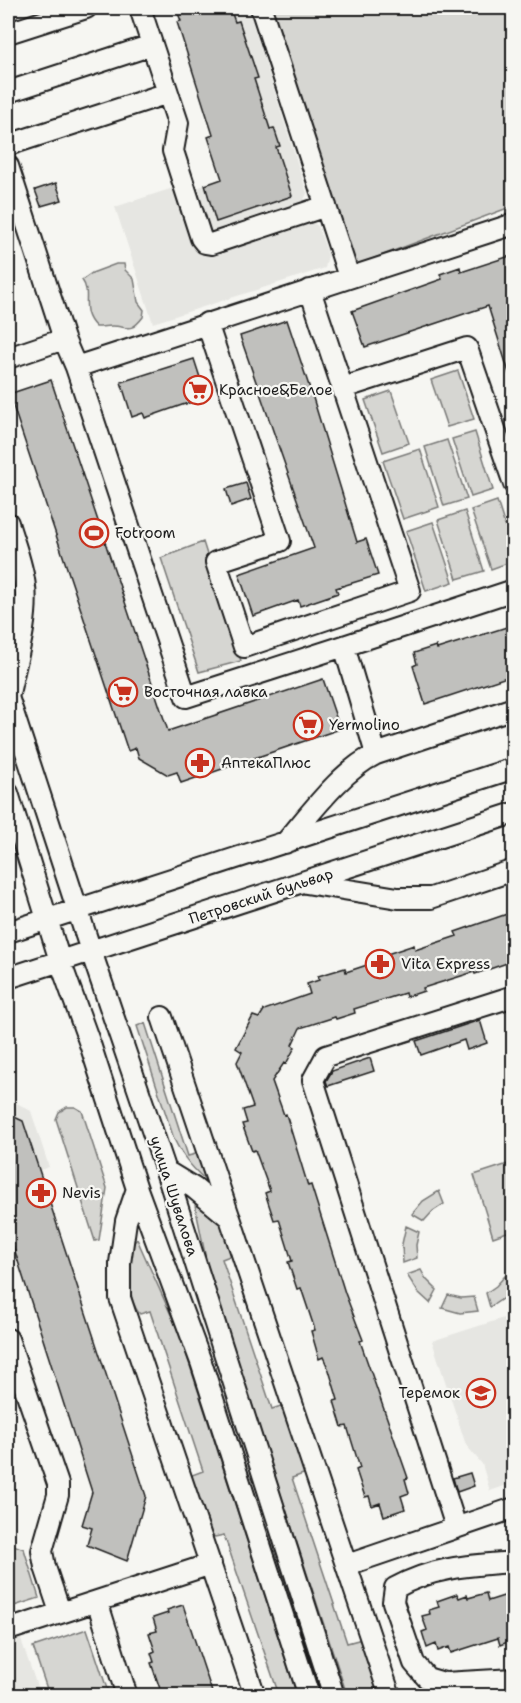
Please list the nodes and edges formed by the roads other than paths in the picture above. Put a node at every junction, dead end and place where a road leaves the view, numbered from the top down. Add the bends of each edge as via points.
1 (86, 8) edge
2 (140, 8) edge
3 (261, 8) edge
4 (8, 33) edge
5 (152, 45) junction
6 (8, 92) edge
7 (168, 93) junction
8 (8, 145) edge
9 (8, 166) edge
10 (326, 206) junction
11 (513, 224) edge
12 (349, 278) junction
13 (310, 290) junction
14 (207, 324) junction
15 (64, 339) junction
16 (8, 358) edge
17 (76, 367) junction
18 (344, 388) junction
19 (513, 484) edge
20 (8, 523) edge
21 (513, 590) edge
22 (344, 646) junction
23 (8, 698) edge
24 (513, 708) edge
25 (376, 754) junction
26 (513, 768) edge
27 (8, 793) edge
28 (513, 813) edge
29 (285, 843) junction
30 (513, 870) edge
31 (303, 883) junction
32 (77, 909) junction
33 (47, 918) junction
34 (8, 932) edge
35 (91, 951) junction
36 (60, 961) junction
37 (8, 978) edge
38 (513, 996) edge
39 (162, 1017) dead end
40 (166, 1171) junction
41 (137, 1190) junction
42 (230, 1218) junction
43 (8, 1339) edge
44 (14, 1382) edge
45 (513, 1508) edge
46 (456, 1527) junction
47 (513, 1562) edge
48 (212, 1564) junction
49 (347, 1565) junction
50 (97, 1601) junction
51 (60, 1612) junction
52 (8, 1630) edge
53 (513, 1679) edge
54 (127, 1695) edge
55 (255, 1695) edge
56 (309, 1695) edge
57 (334, 1695) edge
58 (390, 1695) edge

1 - 4 street
2 - 5 street
3 - 10 street
5 - 6 street
5 - 7 street
7 - 8 street
7 - 10 street via 178,123 172,151 205,243
9 - 15 street
10 - 12 street
11 - 12 street
12 - 13 street
13 - 14 street
13 - 18 street
14 - 17 street
14 - 18 street via 280,540 216,562 244,647 410,591
15 - 16 street
15 - 17 street
17 - 22 street via 186,697
18 - 19 street via 467,348
20 - 23 street via 25,587 25,611
21 - 22 street
22 - 25 street
23 - 32 street, улица Шувалова
24 - 25 street
25 - 29 street via 332,789
26 - 29 street
27 - 33 street, улица Шувалова
28 - 31 street, Петровский бульвар
29 - 32 street
30 - 31 street via 431,898 398,898
31 - 35 street, Петровский бульвар
32 - 33 street
32 - 35 street, улица Шувалова
33 - 34 street
33 - 36 street, улица Шувалова
35 - 36 street, Петровский бульвар
35 - 40 street, улица Шувалова
36 - 37 street, Петровский бульвар
36 - 41 street, улица Шувалова
38 - 46 street via 326,1056 313,1080
39 - 42 street
40 - 42 street
40 - 57 street, улица Шувалова
41 - 48 street via 126,1221 120,1298
41 - 56 street, улица Шувалова via 201,1362
42 - 49 street
43 - 44 street
44 - 51 street via 58,1484 42,1551
45 - 46 street
46 - 49 street
47 - 53 street via 460,1566 414,1577 395,1588 393,1602 414,1663 427,1678 444,1683
48 - 50 street
48 - 55 street
49 - 58 street
50 - 51 street
50 - 54 street
51 - 52 street

